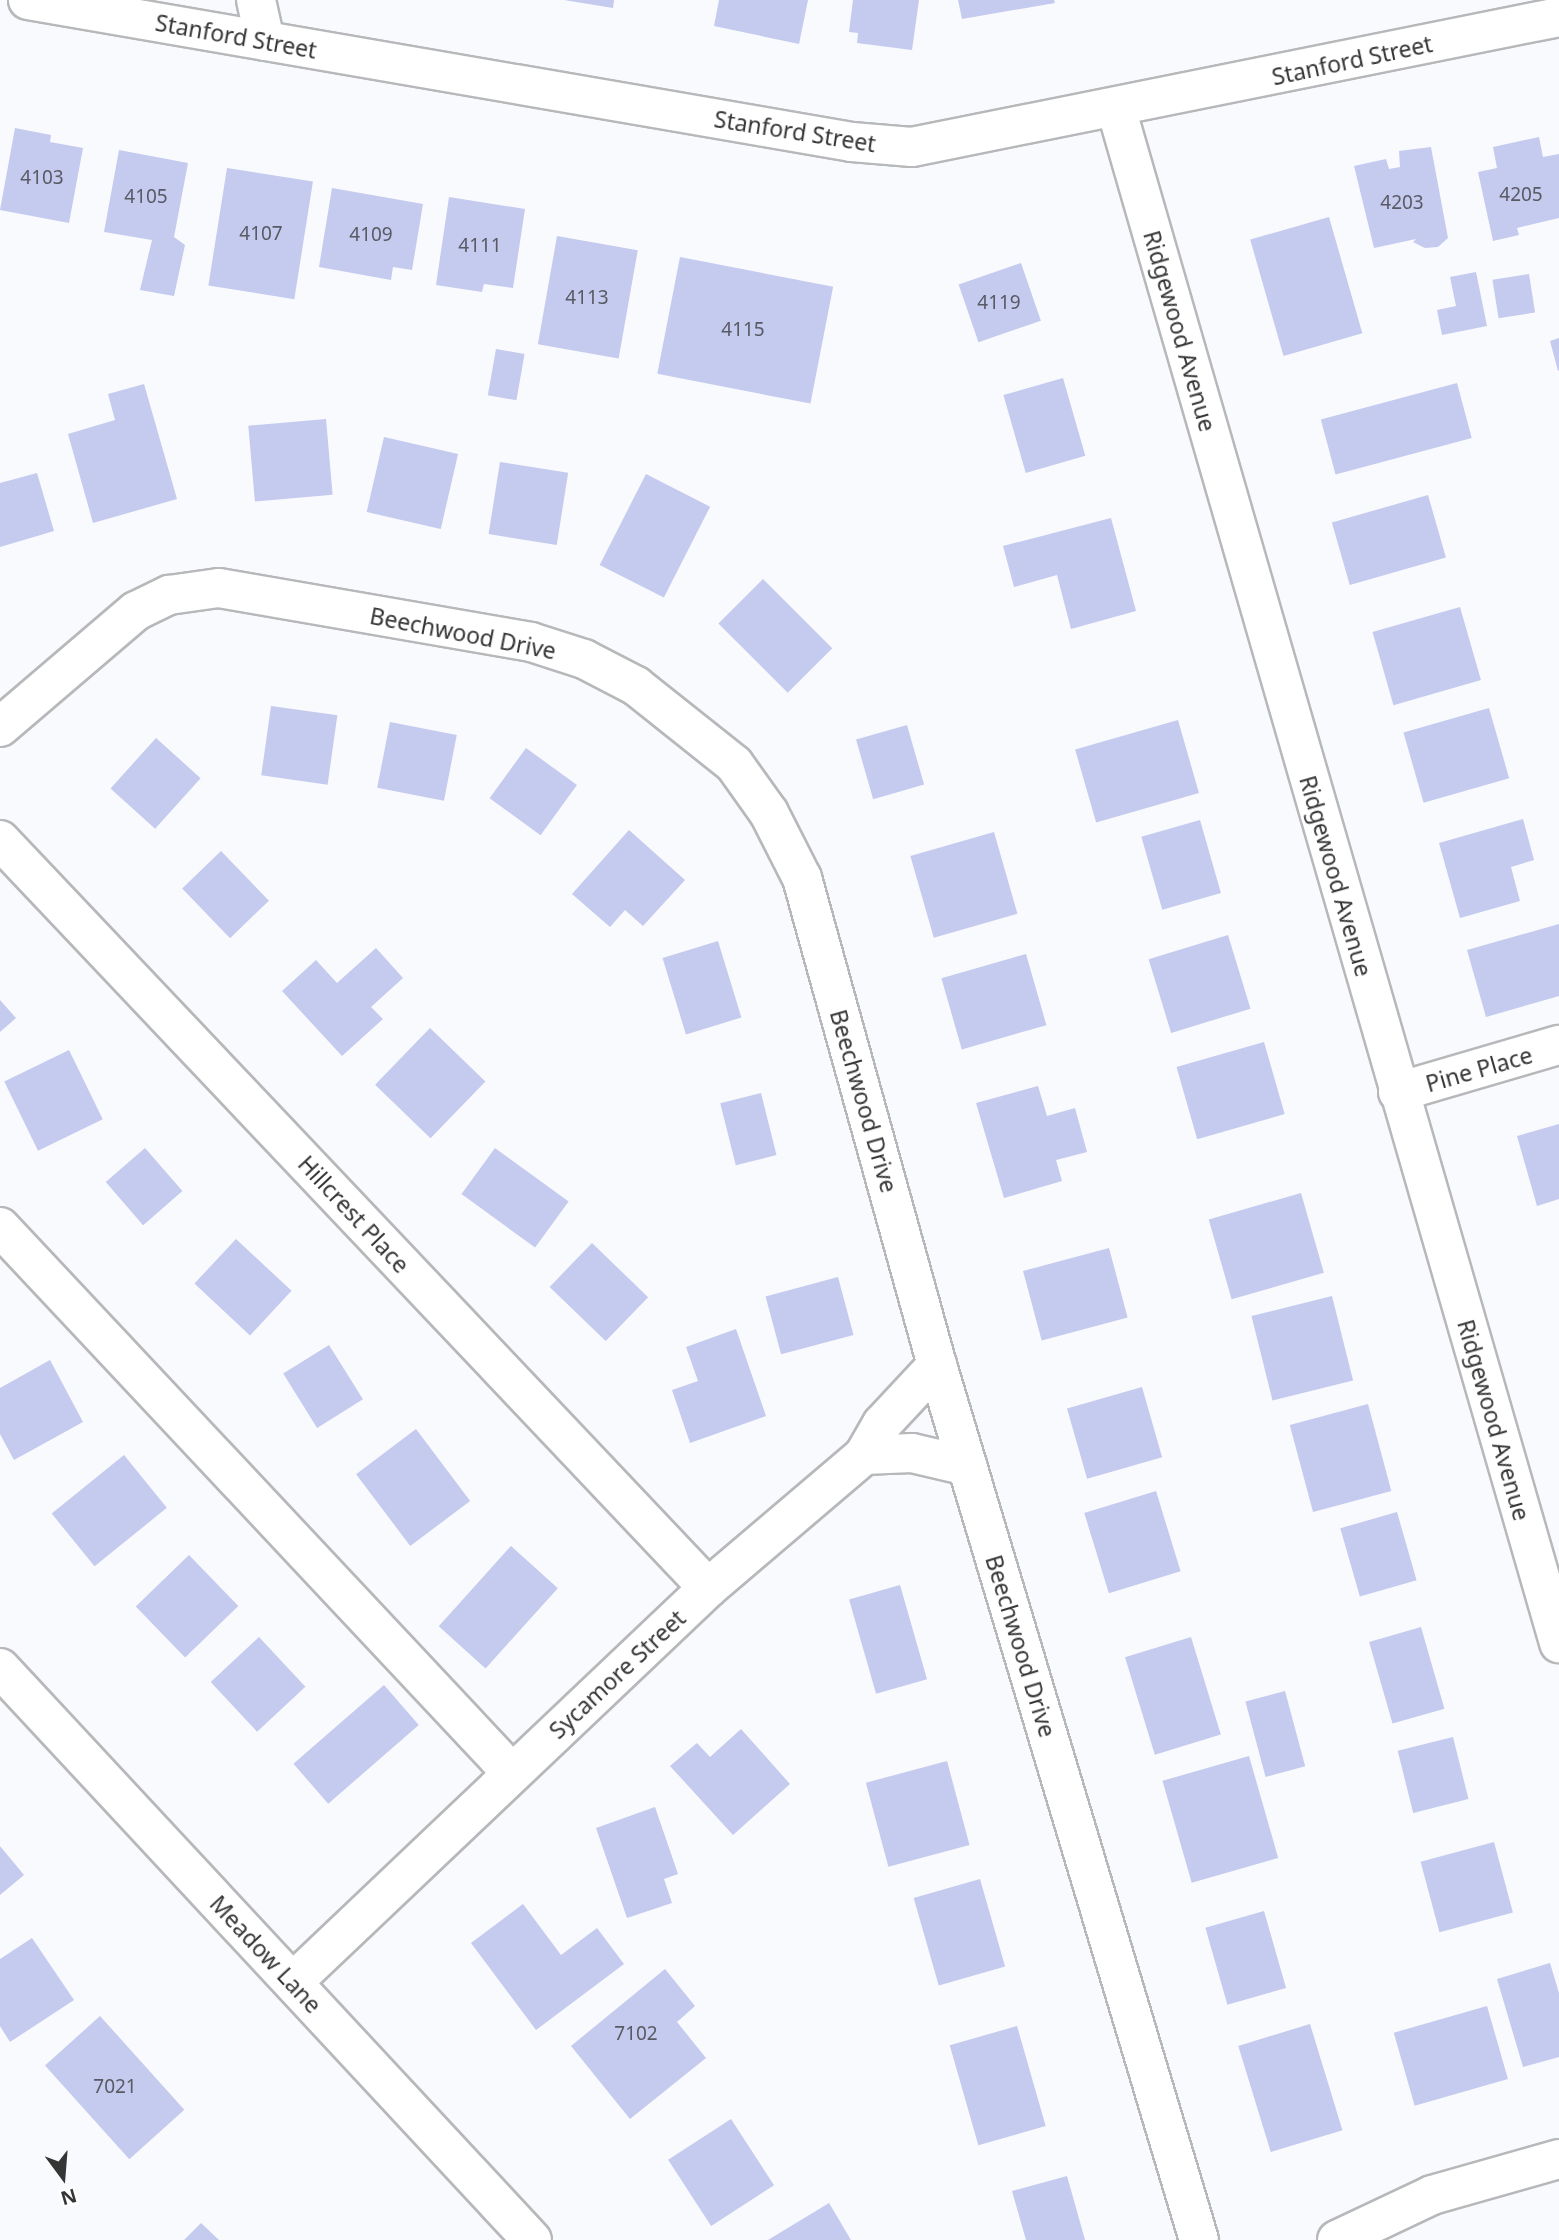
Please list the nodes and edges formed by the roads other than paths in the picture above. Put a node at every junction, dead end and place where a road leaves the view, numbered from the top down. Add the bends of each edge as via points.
1 (27, 0) edge
2 (256, 0) edge
3 (1559, 17) edge
4 (265, 41) junction
5 (1116, 108) junction
6 (0, 727) edge
7 (0, 840) edge
8 (1559, 1045) edge
9 (1398, 1092) junction
10 (0, 1227) edge
11 (937, 1365) junction
12 (864, 1455) junction
13 (967, 1466) junction
14 (708, 1588) junction
15 (1559, 1643) edge
16 (0, 1668) edge
17 (511, 1772) junction
18 (293, 1982) junction
19 (1559, 2159) edge
20 (532, 2240) edge
21 (1199, 2240) edge
22 (1337, 2240) edge

1 - 4 street, Stanford Street
2 - 4 street
3 - 5 street, Stanford Street
4 - 5 street, Stanford Street via 852,142 912,147
5 - 9 street, Ridgewood Avenue
6 - 11 street, Beechwood Drive via 136,611 169,595 219,587 531,642 583,659 636,686 734,764 769,813 802,878
7 - 14 street, Hillcrest Place
8 - 9 street, Pine Place
9 - 15 street, Ridgewood Avenue
10 - 17 street
11 - 12 street, Sycamore Street via 882,1424
11 - 13 street, Beechwood Drive
12 - 13 street via 912,1453
12 - 14 street, Sycamore Street
13 - 21 street, Beechwood Drive
14 - 17 street, Sycamore Street
16 - 18 street, Meadow Lane
17 - 18 street, Sycamore Street
18 - 20 street, Meadow Lane
19 - 22 street via 1432,2195

